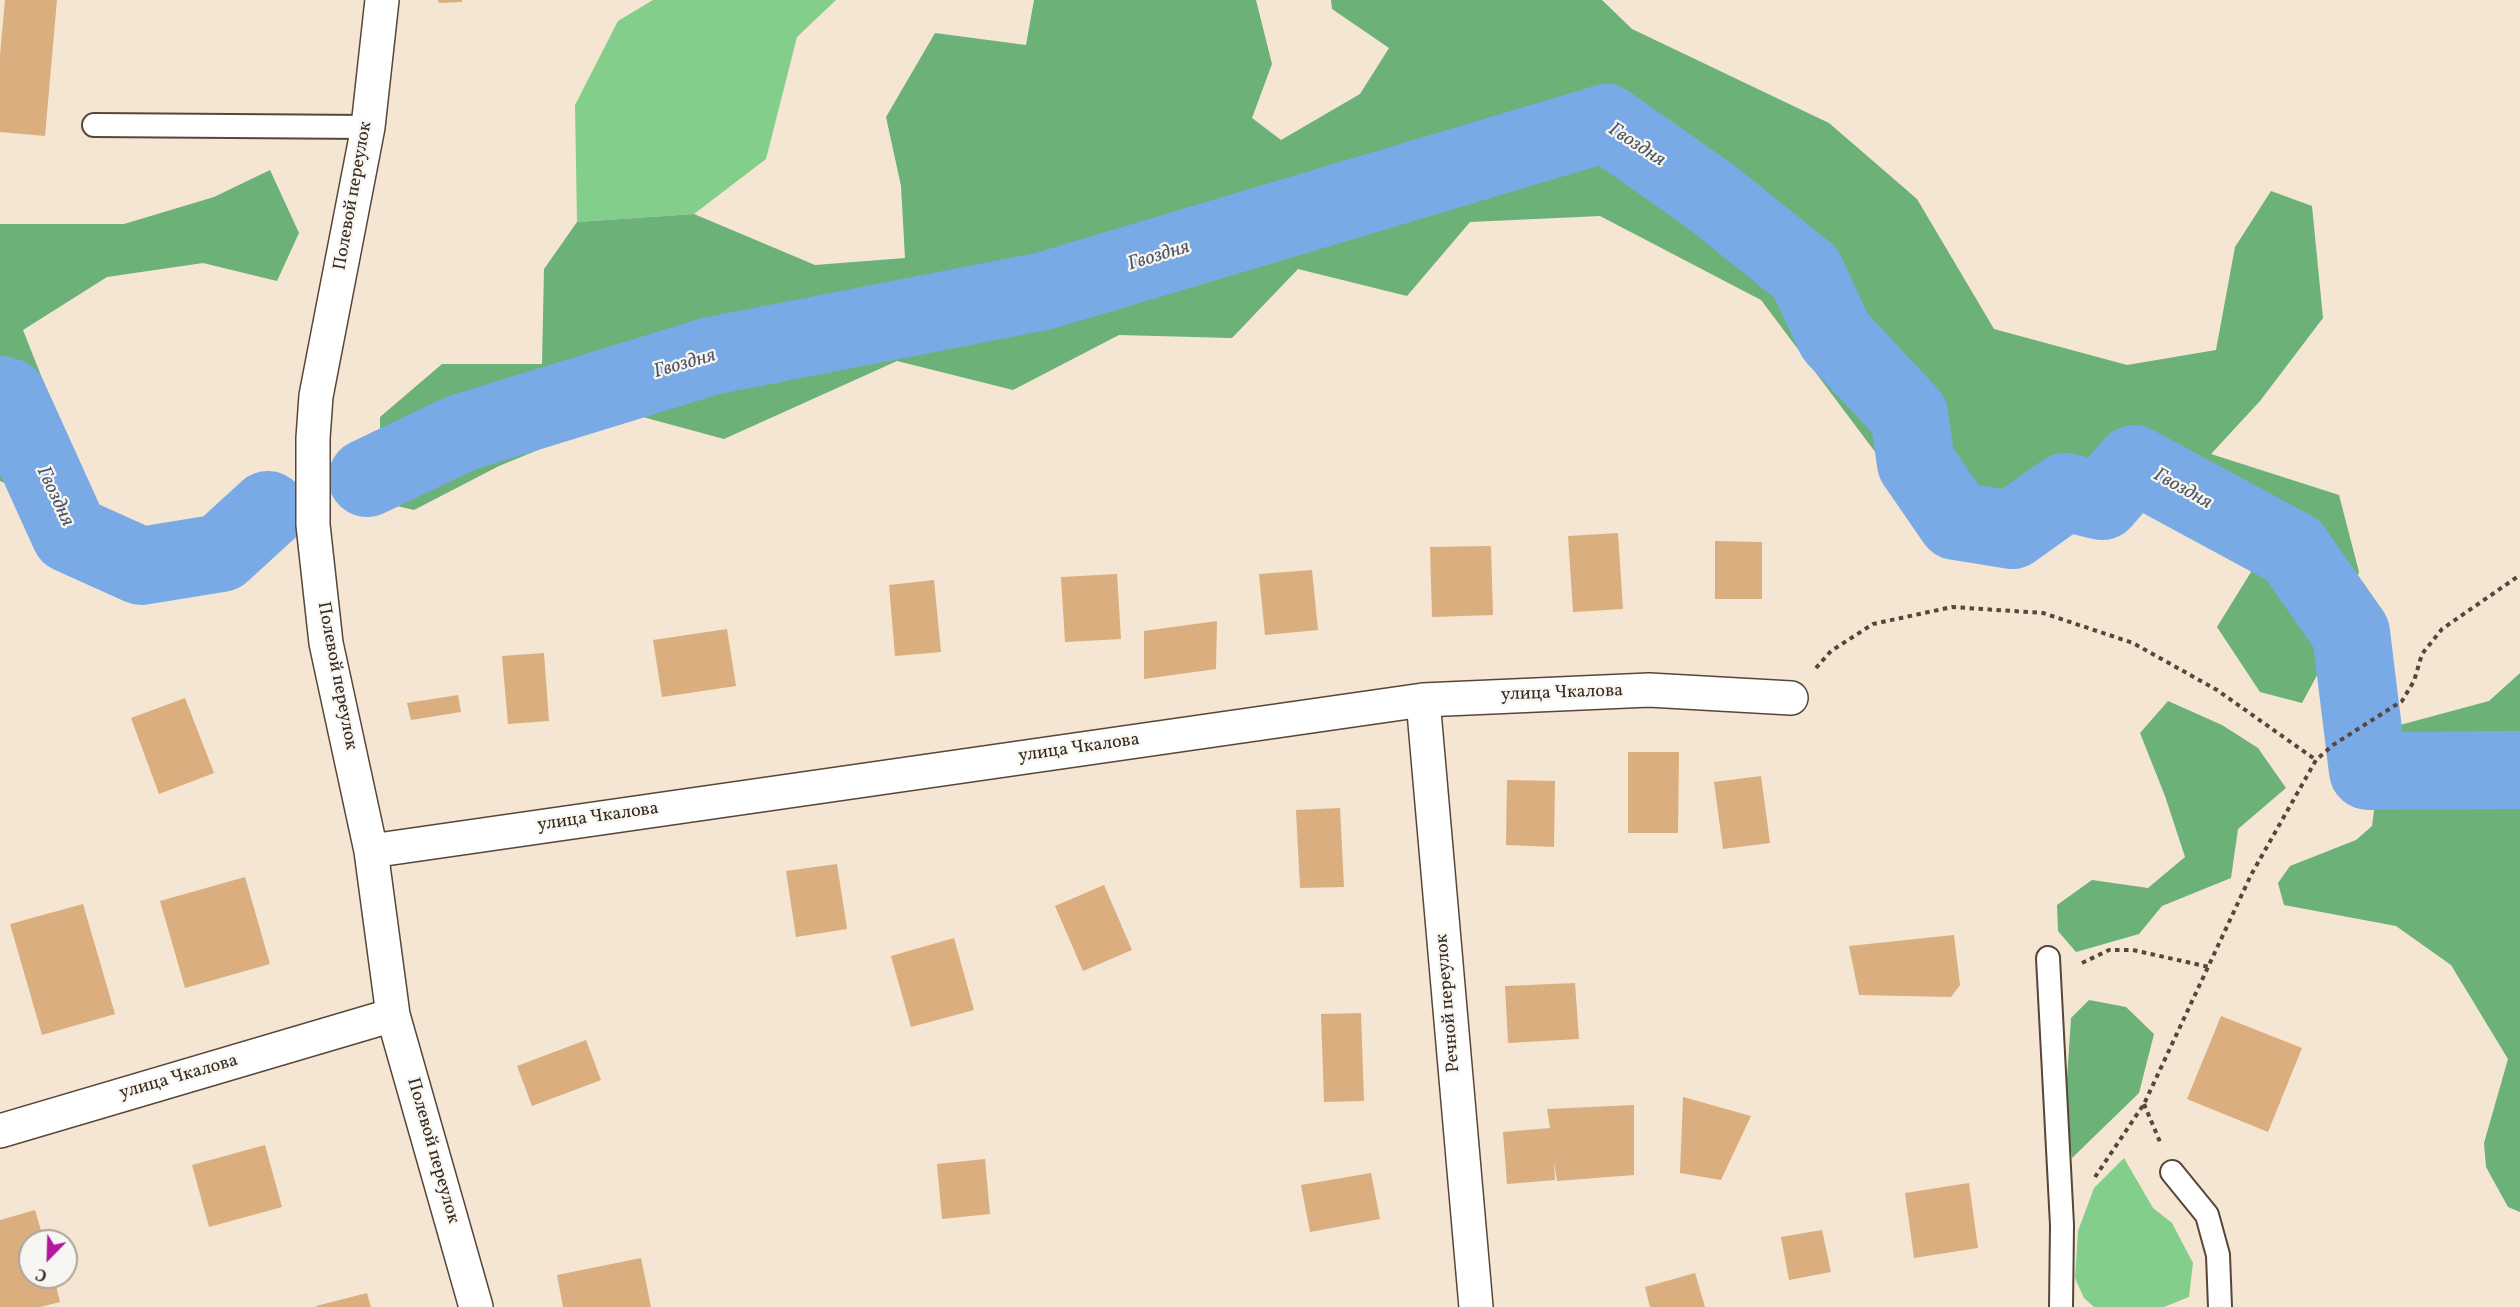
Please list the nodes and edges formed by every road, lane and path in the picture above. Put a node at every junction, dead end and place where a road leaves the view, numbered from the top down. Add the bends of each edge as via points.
1 (382, 0) edge
2 (94, 125) dead end
3 (368, 127) junction
4 (2520, 575) edge
5 (1791, 698) joint
6 (1423, 699) junction
7 (2316, 760) junction
8 (371, 851) junction
9 (2209, 967) junction
10 (2048, 969) joint
11 (393, 1015) junction
12 (2144, 1104) junction
13 (0, 1131) edge
14 (2172, 1172) joint
15 (2062, 1225) junction
16 (476, 1307) edge
17 (1476, 1307) edge
18 (2061, 1307) edge
19 (2220, 1307) edge

1 - 3 street, Полевой переулок
2 - 3 lane
3 - 8 street, Полевой переулок via 316,396 313,525 326,643
4 - 7 path via 2442,629 2422,654 2414,681 2402,701 2332,745
5 - 6 street, улица Чкалова via 1649,690
5 - 7 path via 1831,651 1874,624 1952,607 2043,613 2133,643 2217,690
6 - 8 street, улица Чкалова
6 - 17 street, Речной переулок
7 - 9 path via 2251,875
8 - 11 street, Полевой переулок
9 - 10 path via 2133,950 2109,950
9 - 12 path
10 - 15 lane
11 - 13 street, улица Чкалова
11 - 16 street, Полевой переулок
12 - 14 path
12 - 15 path
14 - 19 lane via 2207,1215 2218,1255
15 - 18 lane

